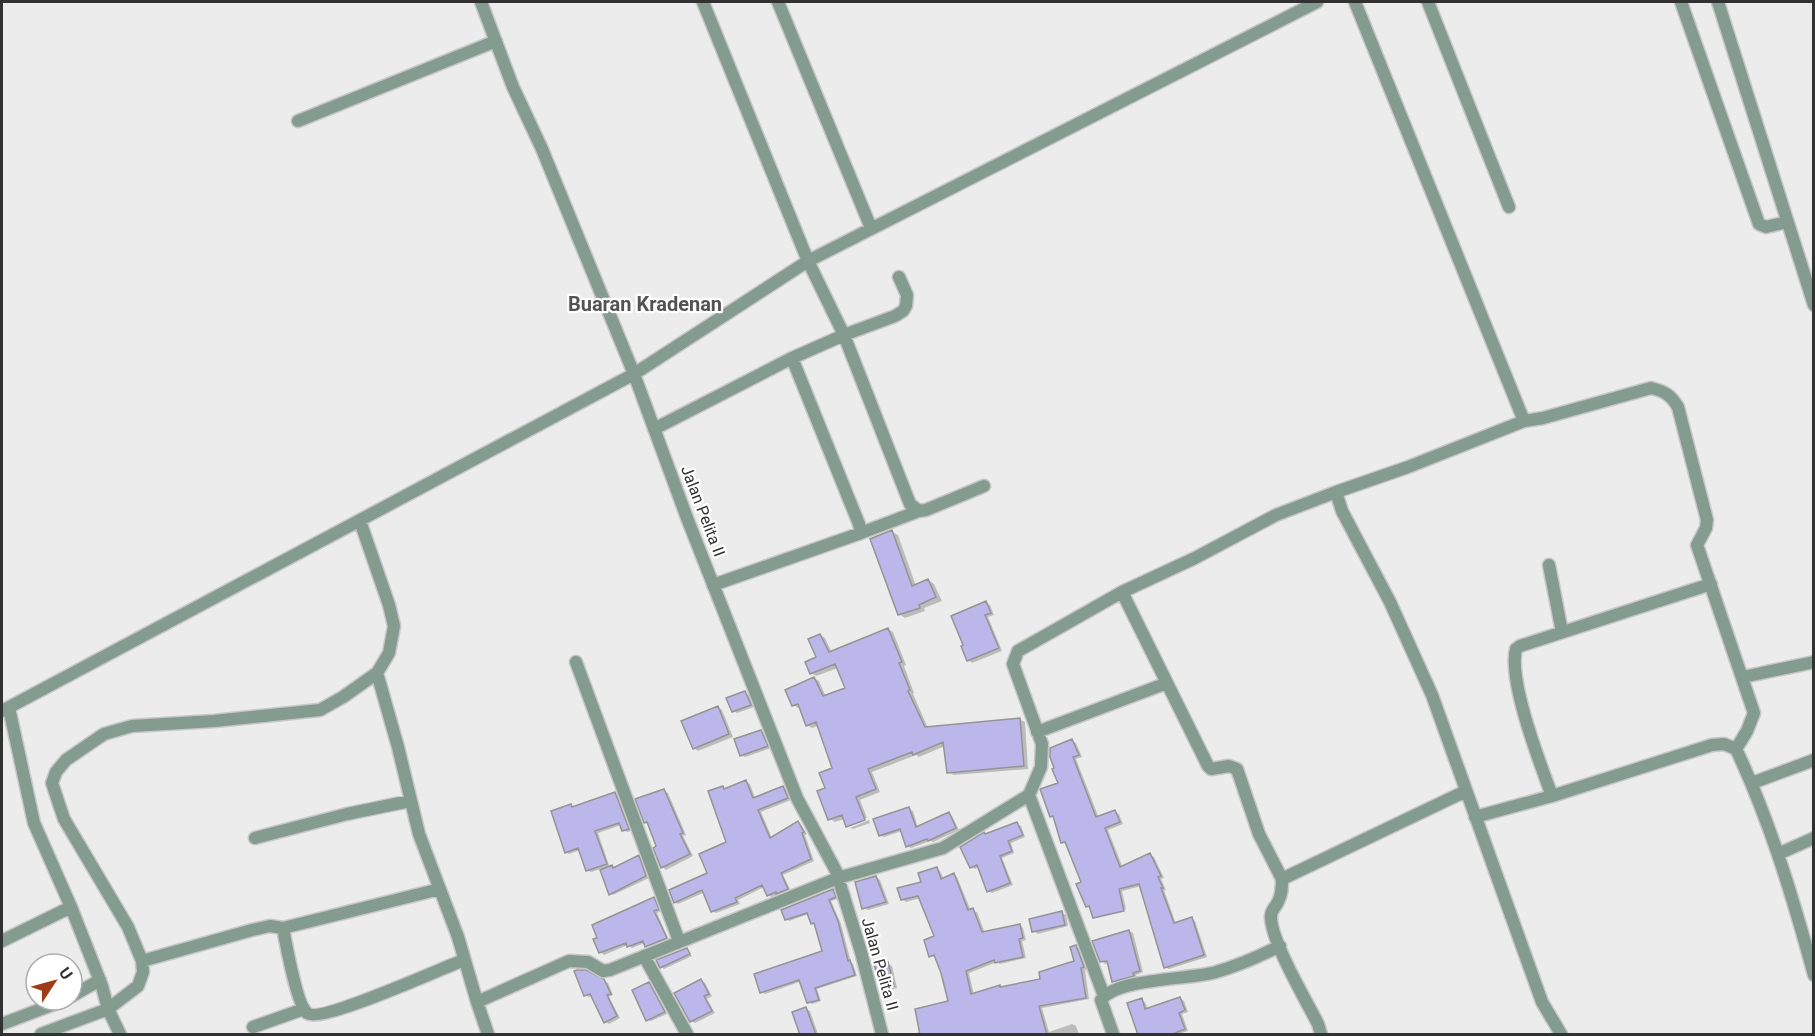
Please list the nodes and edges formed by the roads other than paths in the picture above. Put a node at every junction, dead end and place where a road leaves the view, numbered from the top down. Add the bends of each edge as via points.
1 (481, 2) edge
2 (704, 2) edge
3 (778, 2) edge
4 (1317, 2) edge
5 (1355, 2) edge
6 (1428, 2) edge
7 (1681, 2) edge
8 (1718, 2) edge
9 (1293, 7) edge
10 (496, 41) junction
11 (298, 121) dead end
12 (1509, 207) dead end
13 (1787, 222) junction
14 (871, 228) junction
15 (808, 261) junction
16 (899, 277) dead end
17 (1814, 305) edge
18 (844, 335) junction
19 (792, 358) junction
20 (634, 374) junction
21 (1523, 418) junction
22 (654, 429) junction
23 (984, 486) dead end
24 (1336, 492) junction
25 (919, 511) junction
26 (356, 523) junction
27 (861, 533) junction
28 (1549, 565) dead end
29 (1711, 584) junction
30 (713, 585) junction
31 (1122, 592) junction
32 (1562, 632) junction
33 (576, 662) dead end
34 (1814, 662) edge
35 (377, 673) junction
36 (1743, 677) junction
37 (1167, 683) junction
38 (5, 710) edge
39 (1037, 732) junction
40 (1736, 749) junction
41 (1814, 760) edge
42 (1752, 783) junction
43 (1466, 791) junction
44 (1029, 795) junction
45 (1552, 796) junction
46 (410, 801) junction
47 (1475, 816) junction
48 (255, 838) dead end
49 (1814, 838) edge
50 (1778, 854) junction
51 (838, 878) junction
52 (1282, 879) junction
53 (440, 889) junction
54 (71, 908) junction
55 (283, 928) junction
56 (2, 941) edge
57 (679, 941) junction
58 (1280, 946) junction
59 (644, 956) junction
60 (464, 960) junction
61 (142, 961) junction
62 (1814, 975) edge
63 (101, 983) junction
64 (84, 991) edge
65 (1104, 996) junction
66 (477, 1002) junction
67 (107, 1006) junction
68 (304, 1009) junction
69 (34, 1012) edge
70 (2, 1024) edge
71 (253, 1027) dead end
72 (40, 1035) edge
73 (120, 1035) edge
74 (488, 1035) edge
75 (687, 1035) edge
76 (882, 1035) edge
77 (1113, 1035) edge
78 (1321, 1035) edge
79 (1561, 1035) edge

1 - 10 street, Jalan Pelita II
2 - 15 street
3 - 14 street
4 - 9 street
5 - 21 street
6 - 12 street
7 - 13 street via 1759,224 1766,227
8 - 13 street
9 - 14 street
10 - 11 street
10 - 20 street, Jalan Pelita II
13 - 17 street
14 - 15 street
15 - 18 street
15 - 20 street
16 - 18 street via 907,295 903,312
18 - 19 street
18 - 25 street via 906,496
19 - 22 street
19 - 27 street
20 - 22 street, Jalan Pelita II
20 - 26 street
21 - 24 street via 1408,467
21 - 29 street via 1543,418 1651,388 1673,398 1707,520 1697,545
22 - 30 street, Jalan Pelita II
23 - 25 street
24 - 31 street via 1276,515
24 - 43 street via 1432,695
25 - 27 street
26 - 35 street via 394,626 389,653
26 - 38 street
27 - 30 street
28 - 32 street
29 - 32 street
29 - 36 street
30 - 51 street, Jalan Pelita II via 796,798
31 - 37 street
31 - 39 street via 1016,655 1013,664
32 - 45 street via 1520,646 1515,653 1527,724
33 - 57 street
34 - 36 street
35 - 46 street
35 - 61 street via 320,710 132,726 104,734 66,759 56,771 52,783 64,819 128,927
36 - 40 street via 1754,713
37 - 39 street
37 - 52 street via 1211,770 1229,766 1237,769 1259,834
38 - 54 street via 34,823
39 - 44 street via 1042,744 1041,767
40 - 42 street
40 - 45 street via 1712,745
41 - 42 street
42 - 50 street
43 - 47 street
43 - 52 street
44 - 51 street via 943,848
44 - 65 street
45 - 47 street
46 - 48 street
46 - 53 street
47 - 79 street via 1542,1002
49 - 50 street
50 - 62 street
51 - 57 street
51 - 76 street, Jalan Pelita II
52 - 58 street via 1279,901 1271,913
53 - 55 street
53 - 60 street
54 - 56 street
54 - 63 street
55 - 61 street via 261,928
55 - 68 street
57 - 59 street
58 - 65 street via 1215,972 1143,982
58 - 78 street
59 - 66 street via 606,971 588,962 569,961
59 - 75 street
60 - 66 street
60 - 68 street via 341,1010 314,1016
61 - 67 street via 138,986
63 - 64 street
63 - 67 street
65 - 77 street via 1101,1000
66 - 74 street
67 - 72 street
67 - 73 street
68 - 71 street
69 - 70 street

